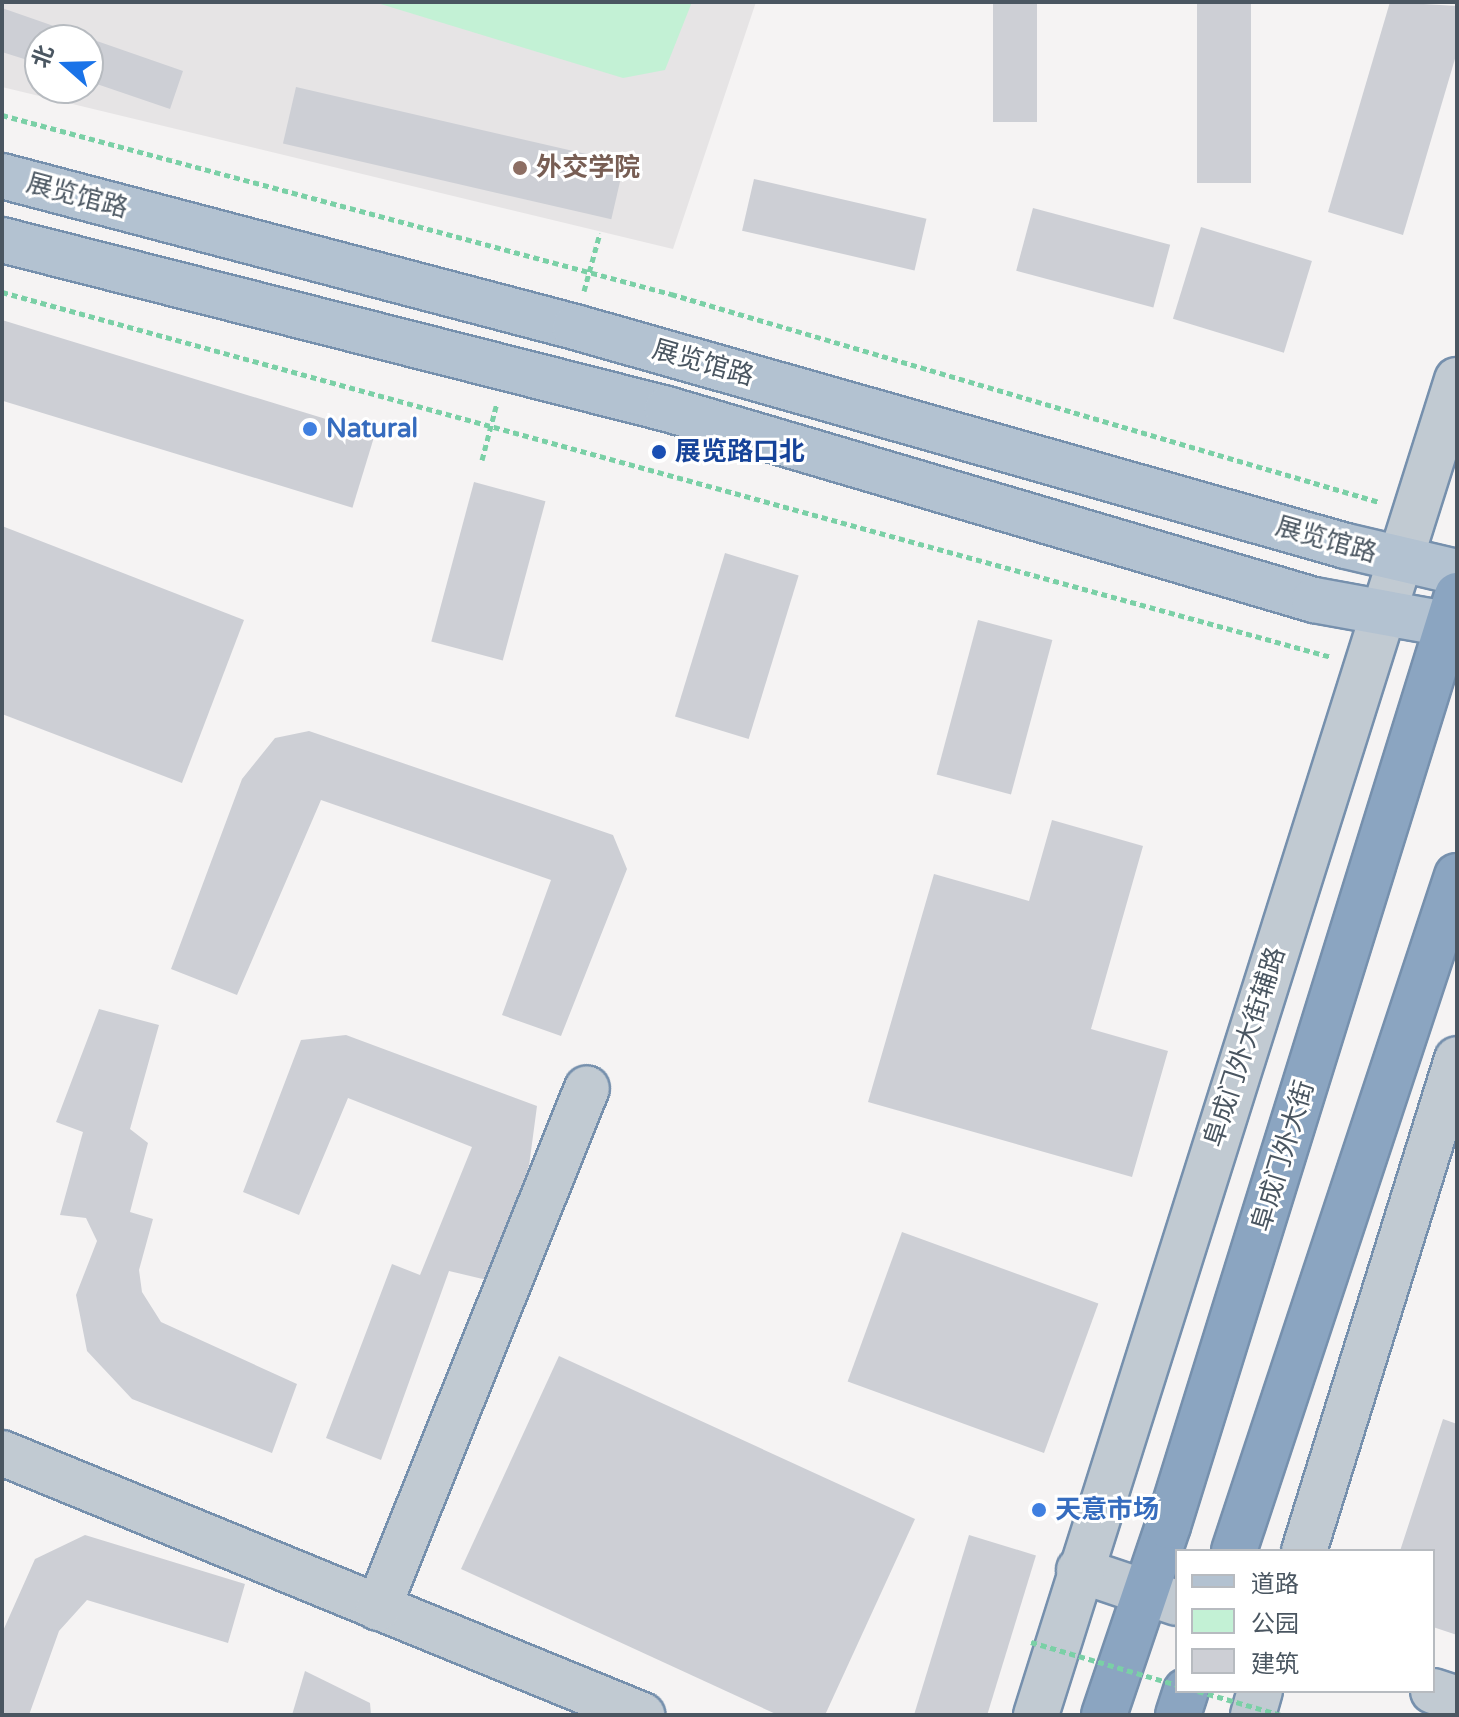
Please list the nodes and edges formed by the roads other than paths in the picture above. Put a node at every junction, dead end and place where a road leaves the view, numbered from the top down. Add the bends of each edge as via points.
1 (2, 176) edge
2 (2, 240) edge
3 (1457, 380) edge
4 (1401, 561) junction
5 (1457, 572) edge
6 (1454, 615) edge
7 (1384, 616) junction
8 (1457, 876) edge
9 (1457, 1059) edge
10 (587, 1088) dead end
11 (2, 1453) edge
12 (1176, 1549) edge
13 (1235, 1549) edge
14 (1305, 1549) edge
15 (1175, 1553) edge
16 (1079, 1570) junction
17 (1162, 1597) edge
18 (378, 1608) junction
19 (1435, 1692) edge
20 (1185, 1693) edge
21 (1259, 1693) edge
22 (1457, 1699) edge
23 (642, 1715) edge
24 (1036, 1715) edge
25 (1104, 1715) edge
26 (1178, 1715) edge
27 (1253, 1715) edge

1 - 4 main road, 展览馆路 via 575,327
2 - 7 main road, 展览馆路 via 667,409 1314,600
3 - 4 street, 阜成门外大街辅路
4 - 5 main road, 展览馆路
4 - 7 street, 阜成门外大街辅路
6 - 7 main road, 展览馆路
6 - 12 highway, 阜成门外大街
7 - 16 street, 阜成门外大街辅路
8 - 13 highway
9 - 14 street
10 - 18 street
11 - 18 street
15 - 17 highway, 阜成门外大街
16 - 17 street
16 - 24 street, 阜成门外大街辅路
17 - 25 highway, 阜成门外大街
18 - 23 street
19 - 22 street
20 - 26 highway
21 - 27 street

